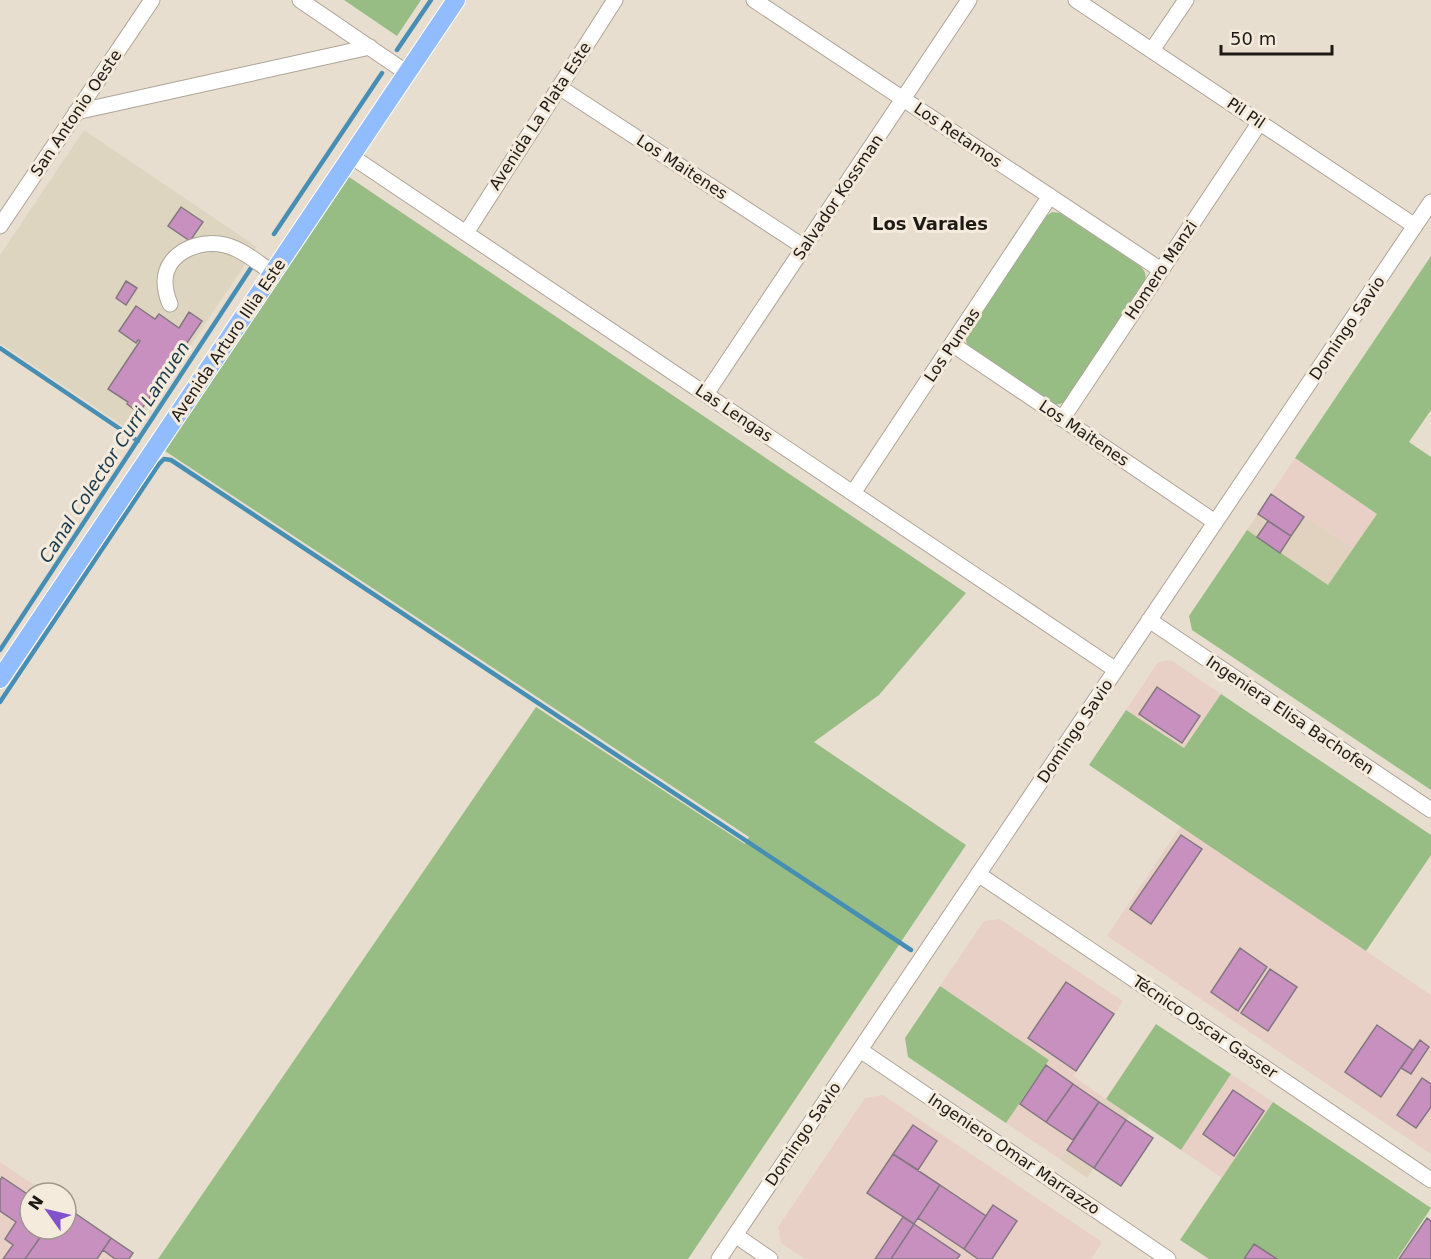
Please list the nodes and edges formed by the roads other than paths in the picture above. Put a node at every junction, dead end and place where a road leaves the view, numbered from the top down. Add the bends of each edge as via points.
1 (152, 0) edge
2 (300, 0) edge
3 (456, 0) edge
4 (615, 0) edge
5 (754, 0) edge
6 (969, 0) edge
7 (1076, 0) edge
8 (1186, 0) edge
9 (370, 48) junction
10 (1152, 50) junction
11 (407, 73) junction
12 (559, 87) junction
13 (903, 99) junction
14 (76, 112) junction
15 (1260, 122) junction
16 (351, 156) junction
17 (1050, 196) junction
18 (1431, 202) edge
19 (0, 226) edge
20 (1415, 226) junction
21 (465, 233) junction
22 (804, 248) junction
23 (1161, 270) junction
24 (273, 273) junction
25 (170, 304) dead end
26 (952, 344) junction
27 (706, 394) junction
28 (1062, 419) junction
29 (853, 493) junction
30 (1215, 522) junction
31 (1149, 620) junction
32 (1116, 670) junction
33 (0, 679) edge
34 (1431, 810) edge
35 (978, 874) junction
36 (860, 1050) junction
37 (1431, 1180) edge
38 (735, 1235) junction
39 (719, 1259) edge
40 (770, 1259) edge
41 (1168, 1259) edge

1 - 14 street, San Antonio Oeste
2 - 9 street
3 - 11 main road, Avenida Arturo Illia Este
4 - 12 street, Avenida La Plata Este
5 - 13 street, Los Retamos
6 - 13 street, Salvador Kossman
7 - 10 street, Pil Pil
8 - 10 street
9 - 11 street
9 - 14 street
10 - 15 street, Pil Pil
11 - 16 main road, Avenida Arturo Illia Este
12 - 21 street, Avenida La Plata Este
12 - 22 street, Los Maitenes
13 - 17 street, Los Retamos
13 - 22 street, Salvador Kossman
14 - 19 street, San Antonio Oeste
15 - 20 street, Pil Pil
15 - 23 street, Homero Manzi
16 - 21 street, Las Lengas
16 - 24 main road, Avenida Arturo Illia Este
17 - 23 street, Los Retamos
17 - 26 street, Los Pumas
18 - 20 street, Domingo Savio
20 - 30 street, Domingo Savio
21 - 27 street, Las Lengas
22 - 27 street, Salvador Kossman
23 - 28 street, Homero Manzi
24 - 25 street via 234,248 198,245 182,252 170,264 165,280
24 - 33 main road, Avenida Arturo Illia Este
26 - 28 street, Los Maitenes
26 - 29 street, Los Pumas
27 - 29 street, Las Lengas
28 - 30 street, Los Maitenes
29 - 32 street, Las Lengas
30 - 31 street, Domingo Savio
31 - 32 street, Domingo Savio
31 - 34 street, Ingeniera Elisa Bachofen
32 - 35 street, Domingo Savio
35 - 36 street, Domingo Savio
35 - 37 street, Técnico Oscar Gasser
36 - 38 street, Domingo Savio
36 - 41 street, Ingeniero Omar Marrazzo
38 - 39 street, Domingo Savio
38 - 40 street

